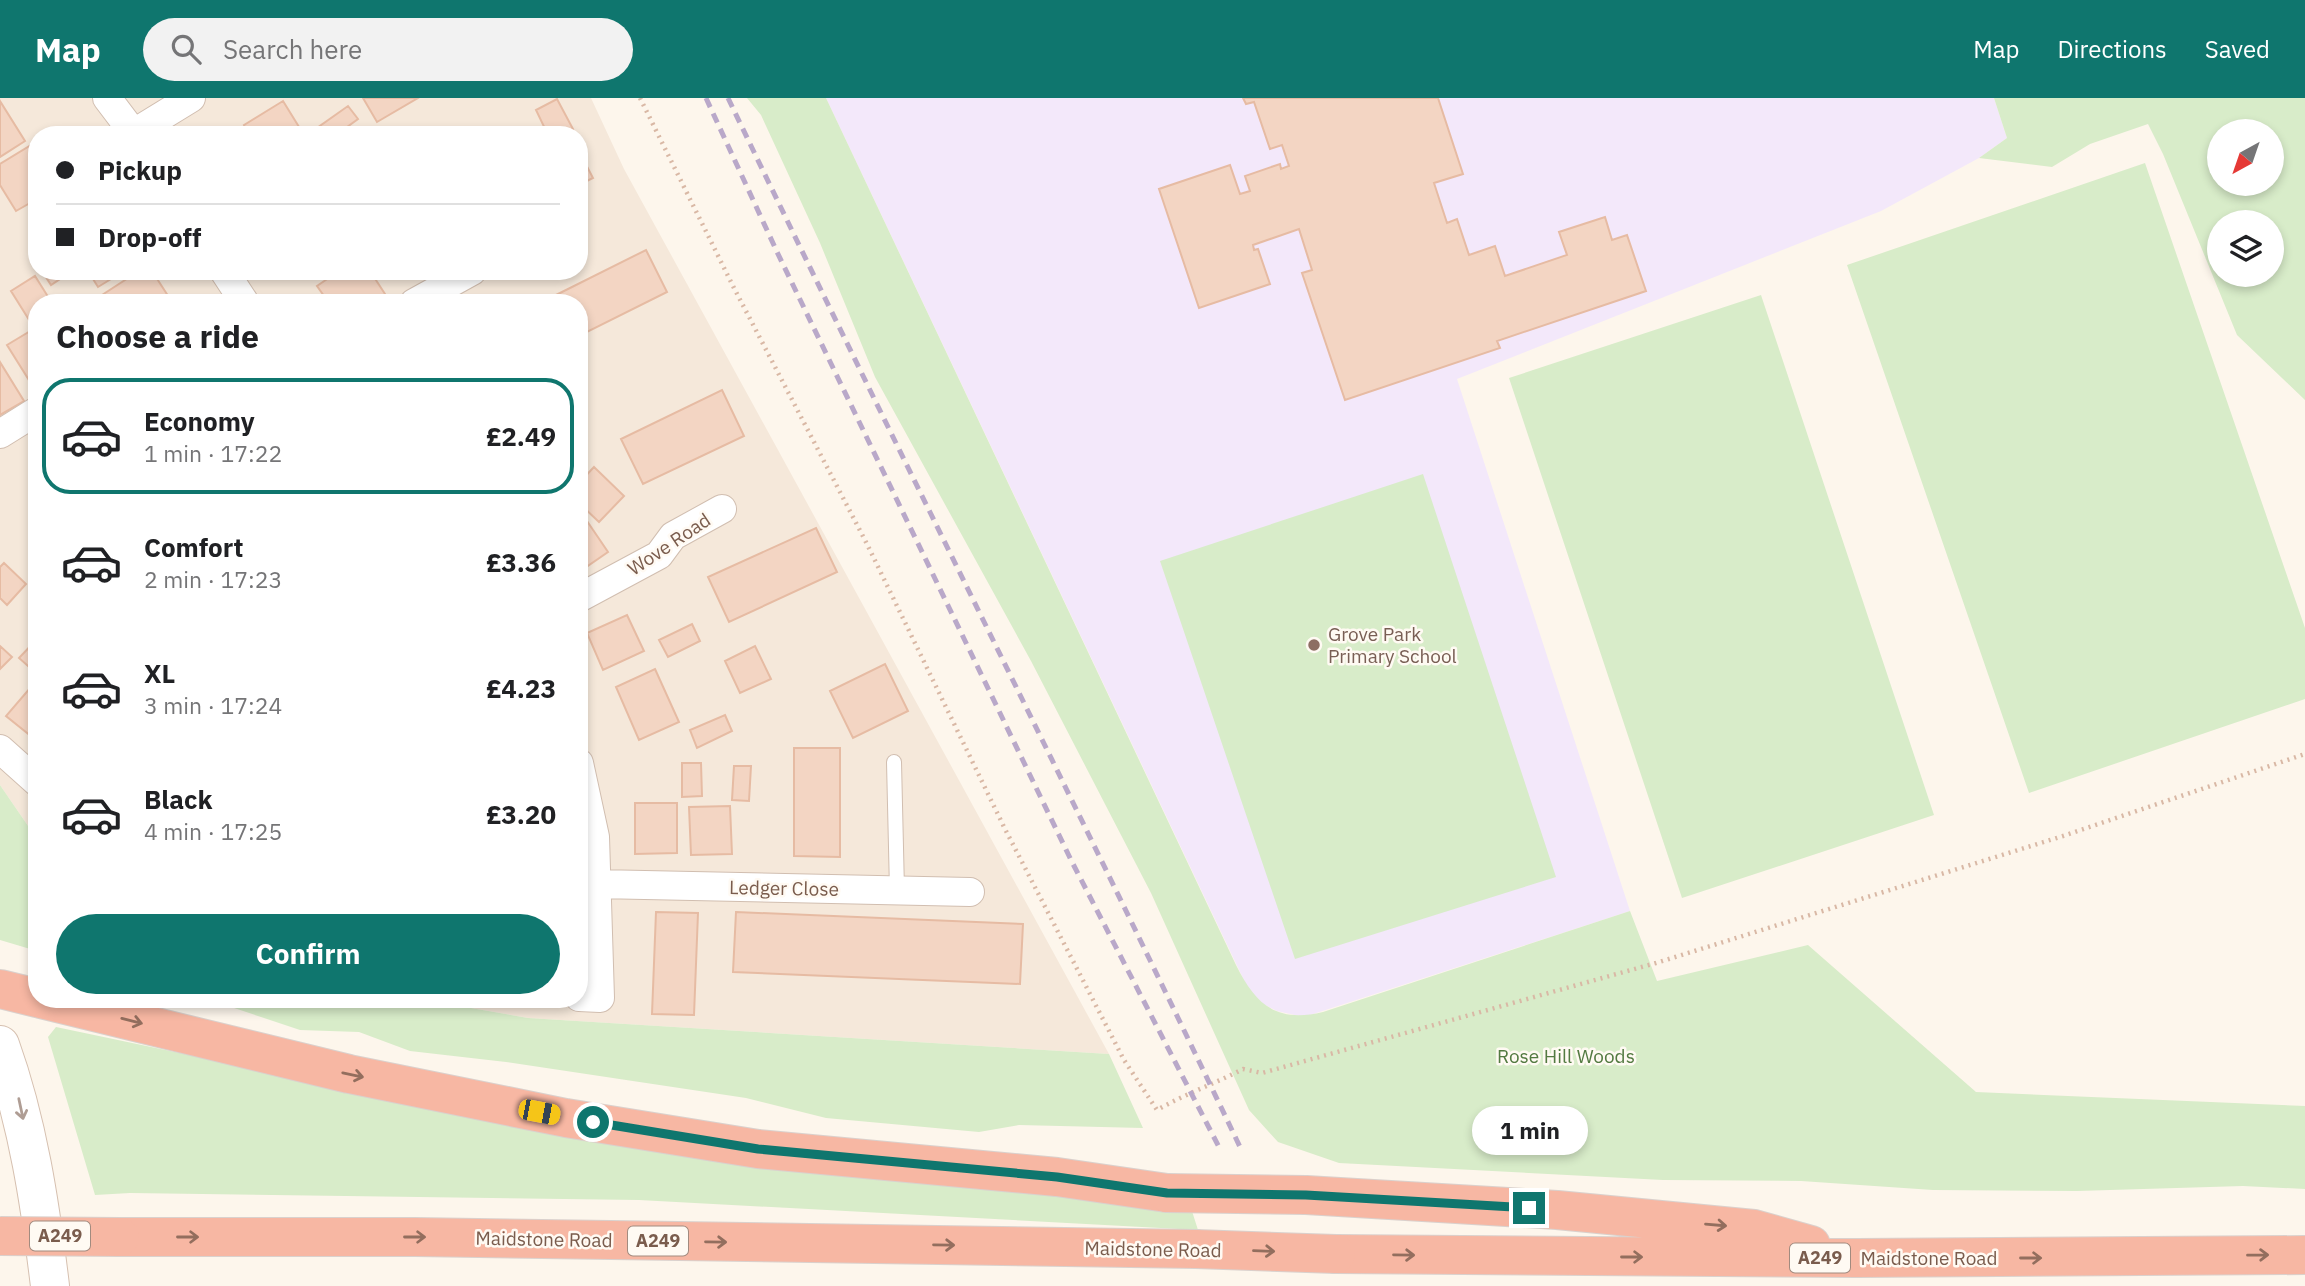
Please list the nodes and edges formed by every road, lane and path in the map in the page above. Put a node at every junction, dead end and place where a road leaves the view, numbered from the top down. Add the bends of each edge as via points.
1 (107, 98) edge
2 (191, 98) edge
3 (640, 98) edge
4 (128, 126) edge
5 (147, 126) edge
6 (455, 280) edge
7 (430, 294) edge
8 (28, 417) edge
9 (0, 434) edge
10 (722, 509) dead end
11 (588, 593) edge
12 (0, 749) edge
13 (2305, 754) edge
14 (894, 762) dead end
15 (28, 774) edge
16 (588, 805) edge
17 (597, 884) junction
18 (897, 890) junction
19 (970, 892) dead end
20 (0, 989) edge
21 (28, 996) edge
22 (589, 997) edge
23 (76, 1008) edge
24 (0, 1045) edge
25 (0, 1236) edge
26 (2305, 1255) edge
27 (1857, 1258) junction
28 (50, 1286) edge

1 - 4 street
2 - 5 street
3 - 13 path via 867,544 1005,829 1124,1060 1157,1110 1243,1069 1262,1073 1656,963 2063,836
6 - 7 street
8 - 9 street
10 - 11 street, Wove Road via 673,536 659,555
12 - 15 street
14 - 18 lane
16 - 17 street
17 - 18 street, Ledger Close
17 - 22 street
18 - 19 street, Ledger Close
20 - 21 highway
23 -> 27 highway, bridge via 349,1074 566,1118 758,1149 1057,1177 1167,1193 1306,1195 1754,1228
24 -> 28 main road via 19,1098
25 -> 27 highway, Maidstone Road / A249, bridge via 415,1237 1336,1254
27 -> 26 highway, Maidstone Road / A249

